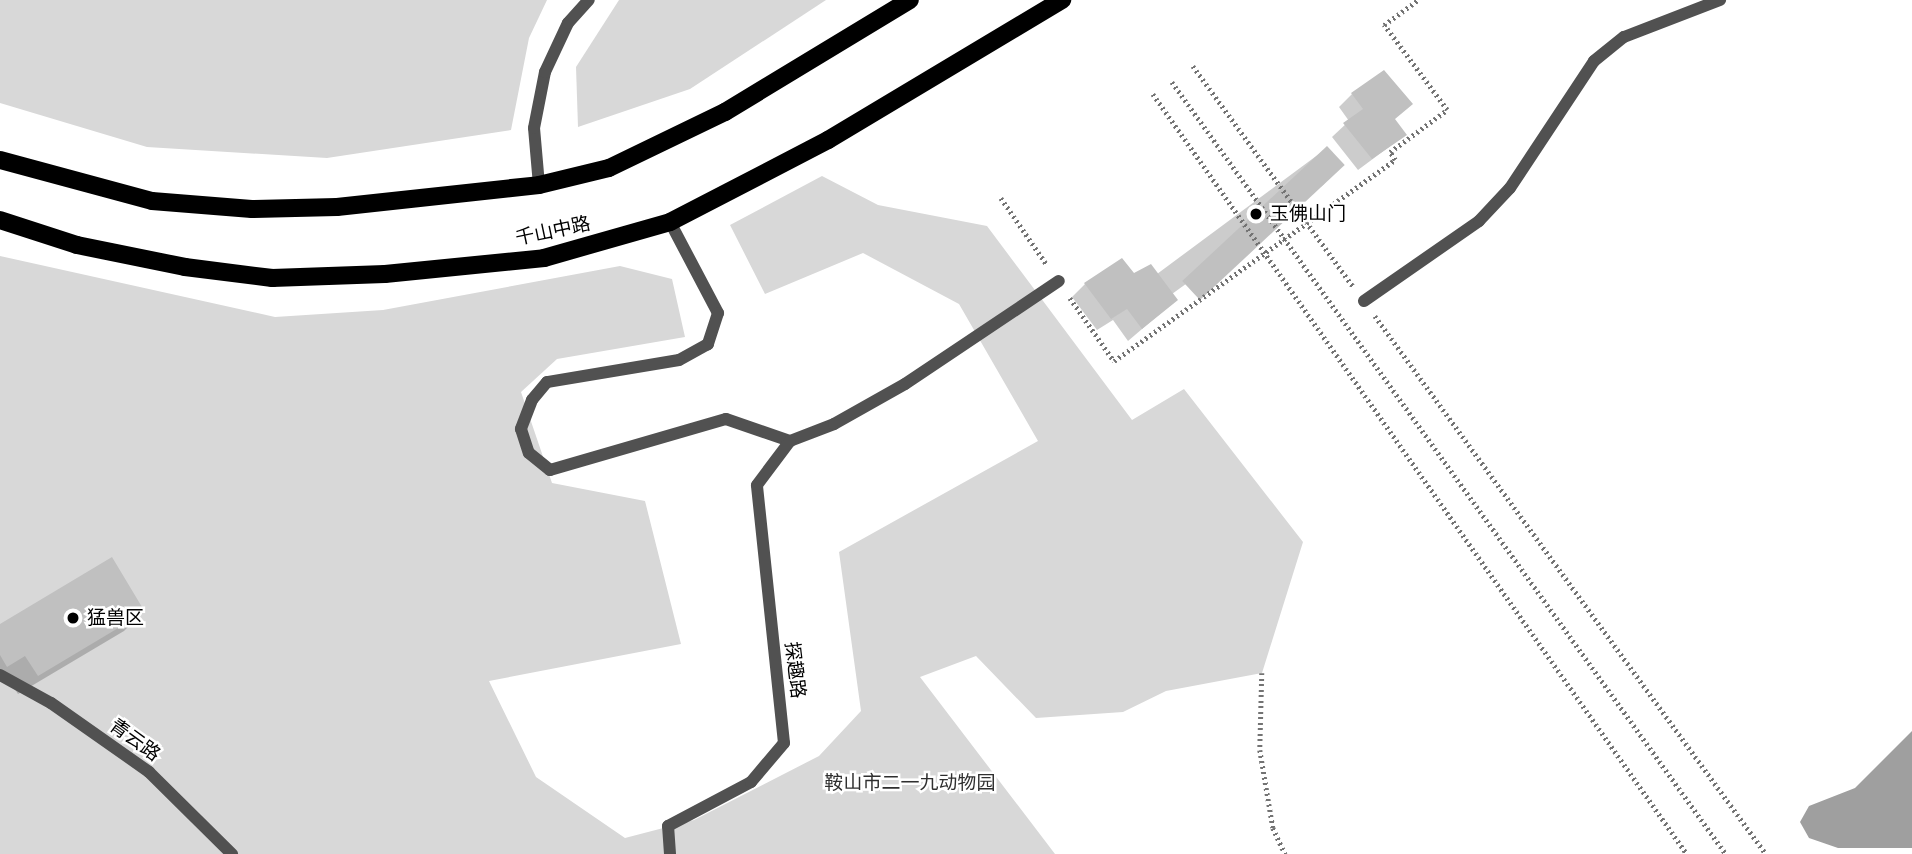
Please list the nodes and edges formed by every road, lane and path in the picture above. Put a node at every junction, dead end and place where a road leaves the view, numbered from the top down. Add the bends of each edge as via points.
1 (589, 0) edge
2 (910, 0) edge
3 (1062, 0) edge
4 (1418, 0) edge
5 (1720, 0) edge
6 (1194, 66) dead end
7 (1171, 82) dead end
8 (1153, 94) dead end
9 (0, 160) edge
10 (539, 185) junction
11 (1001, 198) dead end
12 (0, 220) edge
13 (670, 222) junction
14 (1309, 225) junction
15 (1285, 240) junction
16 (1266, 254) junction
17 (1059, 281) junction
18 (1364, 301) junction
19 (790, 441) junction
20 (1262, 673) dead end
21 (0, 675) edge
22 (232, 854) edge
23 (670, 854) edge
24 (1285, 854) edge
25 (1687, 854) edge
26 (1726, 854) edge
27 (1766, 854) edge

1 - 10 lane via 568,23 545,72 534,128
2 - 10 main road via 725,112 609,168
3 - 13 main road, 千山中路 via 828,140
4 - 14 path via 1384,25 1447,110 1390,152 1395,160
5 - 18 lane via 1623,37 1594,61 1510,188 1479,221
6 - 14 path
7 - 15 path
8 - 16 path
9 - 10 main road via 152,201 251,209 337,207
11 - 17 path
12 - 13 main road, 千山中路 via 77,245 185,267 272,278 385,274 544,258
13 - 19 lane via 718,313 708,344 679,360 547,382 532,400 521,429 529,453 550,470 726,419
14 - 15 path
14 - 18 path
15 - 16 path
15 - 26 path
16 - 17 path via 1114,361
16 - 25 path
17 - 19 lane via 905,384 834,424
18 - 27 path
19 - 23 lane, 探趣路 via 757,485 785,743 751,782 668,826
20 - 24 path via 1260,750 1273,828
21 - 22 lane, 青云路 via 51,703 149,772

